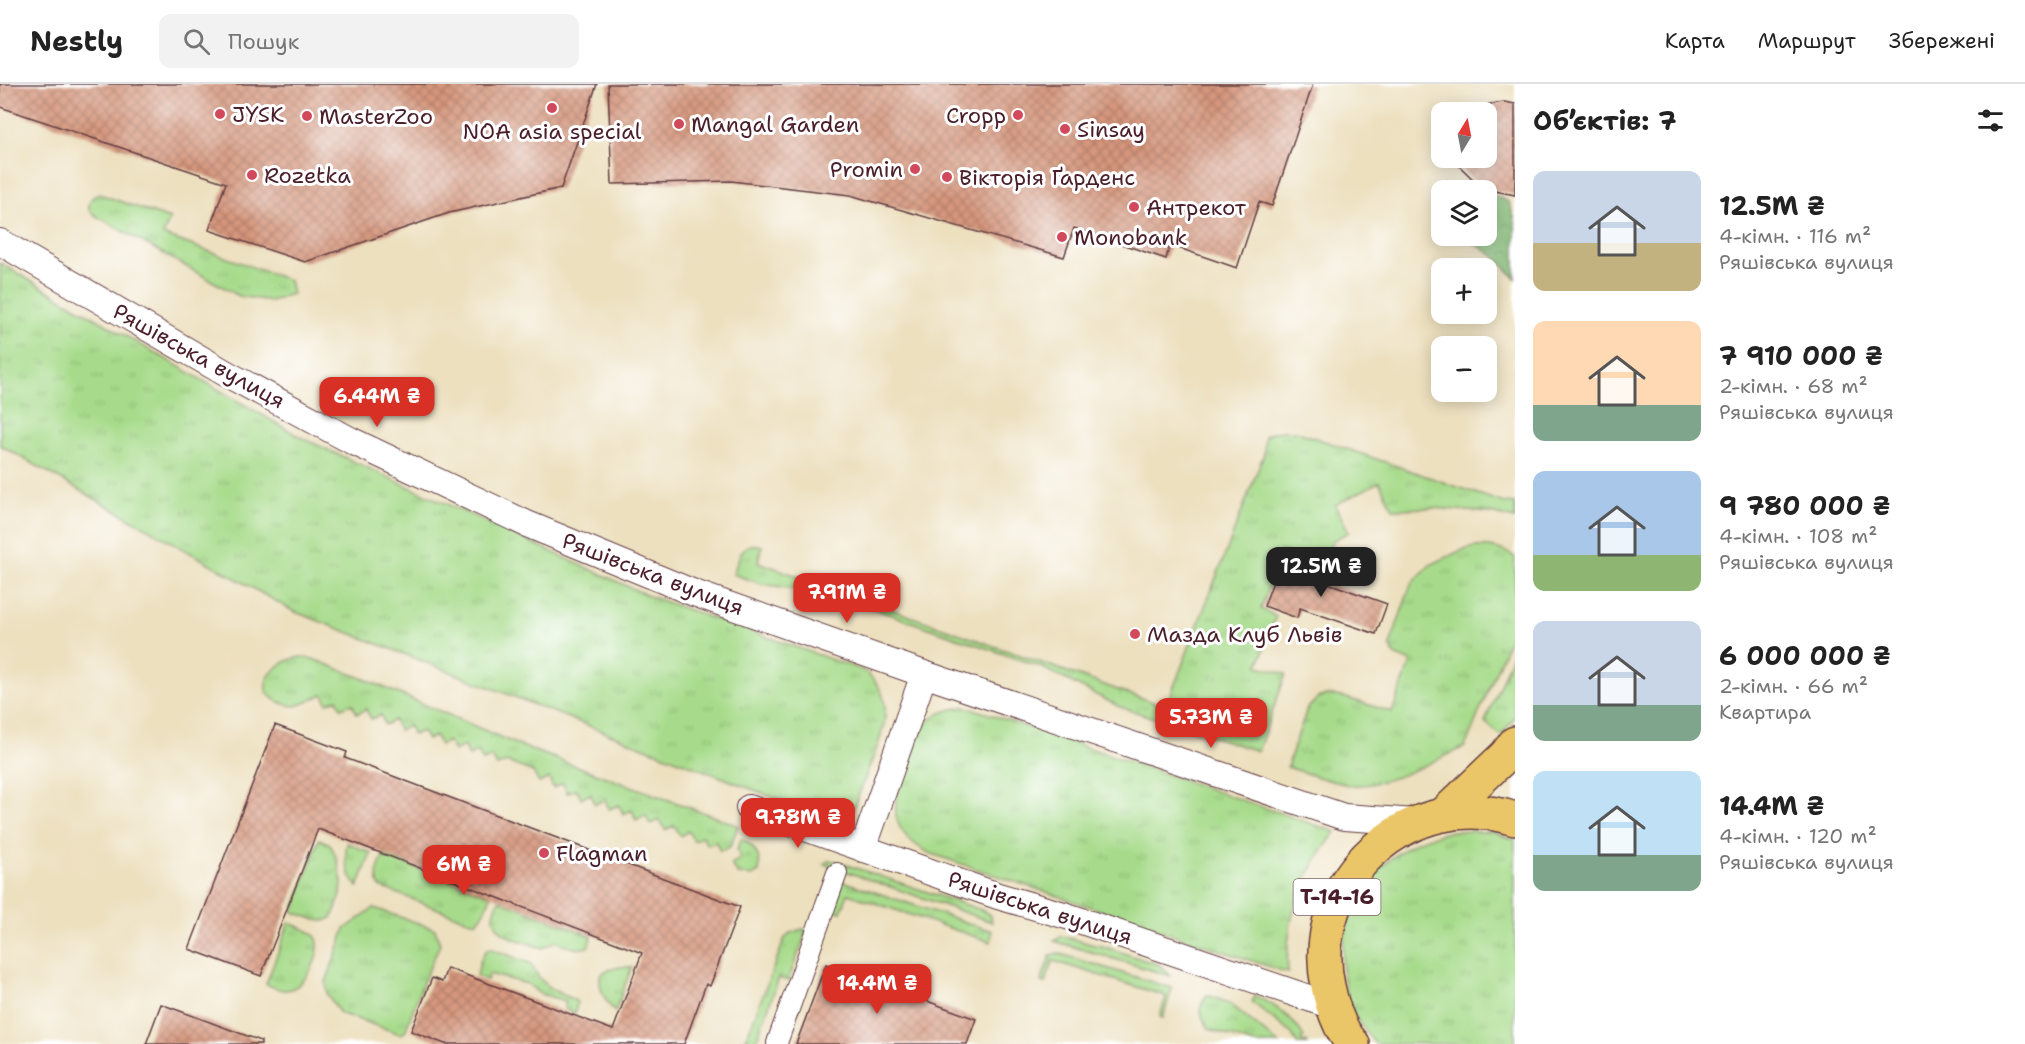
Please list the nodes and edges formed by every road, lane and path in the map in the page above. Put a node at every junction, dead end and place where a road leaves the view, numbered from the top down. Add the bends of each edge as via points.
1 (0, 242) edge
2 (924, 674) junction
3 (1515, 743) edge
4 (749, 808) dead end
5 (1430, 818) junction
6 (1515, 819) edge
7 (863, 849) junction
8 (837, 873) dead end
9 (1332, 1006) junction
10 (1350, 1042) edge
11 (777, 1043) edge

1 - 2 street, Ряшівська вулиця via 227,374 352,441 526,524 694,593
2 - 5 street, Ряшівська вулиця via 1344,817
2 - 7 street
3 - 5 main road, Т-14-16 via 1506,755
4 - 7 street, Ряшівська вулиця
5 - 6 main road via 1474,812
5 - 9 main road, Т-14-16 via 1384,841 1357,866 1337,898 1326,933 1324,970
7 - 9 street, Ряшівська вулиця
8 - 11 street
9 - 10 main road, Т-14-16

